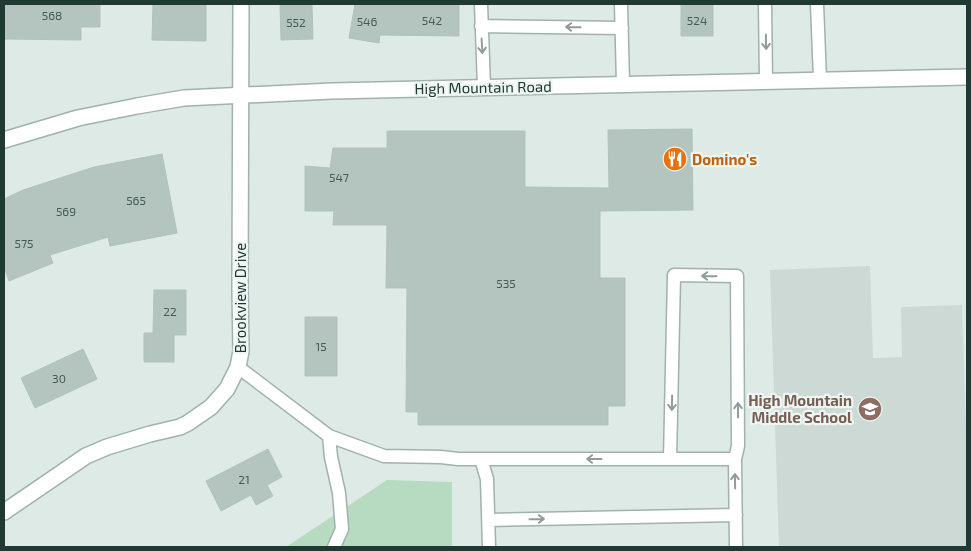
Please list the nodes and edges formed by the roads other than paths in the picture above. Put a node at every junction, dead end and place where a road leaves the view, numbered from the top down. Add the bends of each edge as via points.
1 (241, 4) edge
2 (481, 4) edge
3 (621, 4) edge
4 (765, 4) edge
5 (817, 4) edge
6 (481, 26) junction
7 (622, 28) junction
8 (967, 77) edge
9 (820, 80) junction
10 (766, 81) junction
11 (623, 84) junction
12 (484, 87) junction
13 (241, 95) junction
14 (4, 140) edge
15 (238, 367) junction
16 (329, 436) junction
17 (670, 459) junction
18 (735, 459) junction
19 (481, 460) junction
20 (4, 512) edge
21 (736, 515) junction
22 (489, 520) junction
23 (334, 547) edge
24 (489, 547) edge
25 (736, 547) edge

1 - 13 street, Brookview Drive
2 - 6 lane
3 - 7 lane
4 -> 10 lane
5 - 9 lane
7 -> 6 lane
6 -> 12 lane
7 - 11 lane
8 - 9 street, High Mountain Road
9 - 10 street, High Mountain Road
10 - 11 street, High Mountain Road
11 - 12 street, High Mountain Road
12 - 13 street, High Mountain Road
13 - 14 street, High Mountain Road via 184,98 137,106 78,118
13 - 15 street, Brookview Drive via 241,352
15 - 16 lane
15 - 20 street, Brookview Drive via 227,389 210,408 188,423 86,456
16 - 19 lane via 384,456
16 - 23 lane via 342,529
17 - 18 lane
18 -> 17 lane via 738,446 737,276 674,275
17 -> 19 lane
21 -> 18 lane
19 - 22 lane via 487,479
22 -> 21 lane
21 - 25 lane
22 - 24 lane

